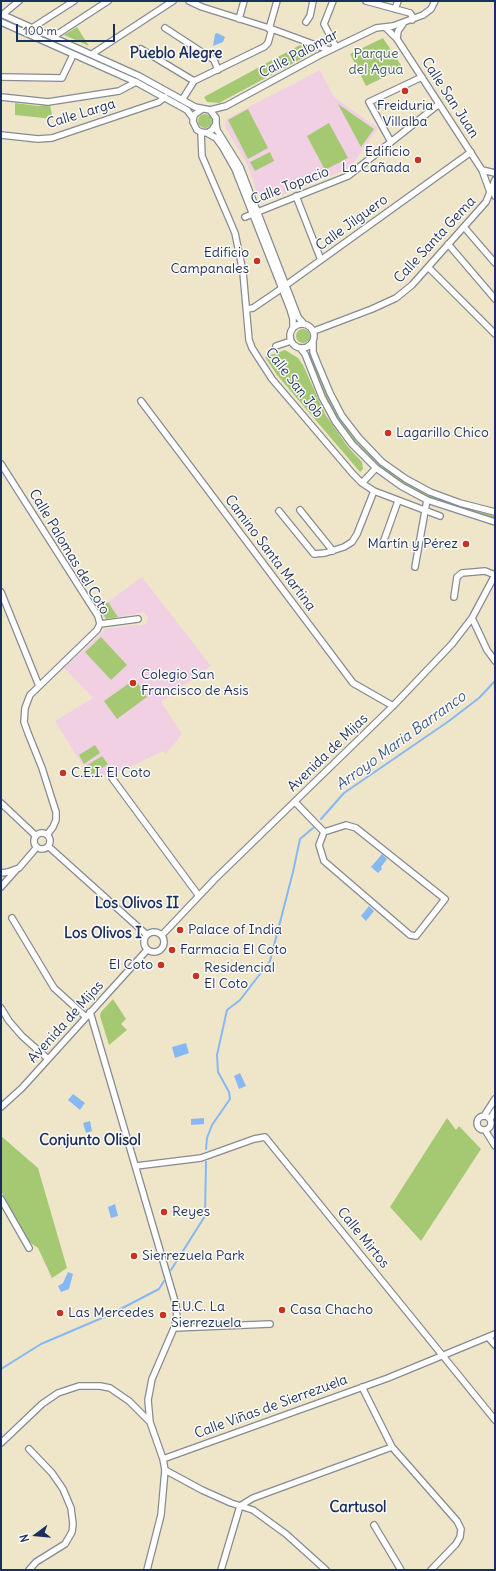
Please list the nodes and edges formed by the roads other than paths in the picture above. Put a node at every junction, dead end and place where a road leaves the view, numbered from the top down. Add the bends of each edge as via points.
1 (20, 1) edge
2 (74, 1) edge
3 (108, 1) edge
4 (173, 1) edge
5 (189, 1) edge
6 (244, 1) edge
7 (277, 1) edge
8 (313, 1) edge
9 (333, 1) edge
10 (366, 1) edge
11 (398, 1) edge
12 (435, 1) edge
13 (395, 9) junction
14 (2, 15) edge
15 (239, 19) junction
16 (412, 20) junction
17 (1, 22) edge
18 (306, 22) dead end
19 (403, 24) junction
20 (32, 28) junction
21 (166, 28) dead end
22 (386, 28) junction
23 (270, 29) junction
24 (53, 37) junction
25 (397, 39) junction
26 (336, 47) junction
27 (142, 49) dead end
28 (329, 50) junction
29 (92, 54) junction
30 (73, 55) junction
31 (218, 70) junction
32 (1, 77) edge
33 (422, 77) junction
34 (194, 81) junction
35 (136, 82) junction
36 (1, 97) edge
37 (164, 97) junction
38 (182, 100) junction
39 (439, 104) junction
40 (226, 106) junction
41 (202, 109) junction
42 (210, 110) junction
43 (193, 118) junction
44 (216, 121) junction
45 (204, 132) junction
46 (1, 135) edge
47 (391, 142) junction
48 (470, 152) junction
49 (482, 170) junction
50 (495, 173) edge
51 (494, 182) edge
52 (490, 192) junction
53 (296, 196) junction
54 (495, 196) edge
55 (488, 200) junction
56 (495, 200) edge
57 (256, 212) junction
58 (245, 216) dead end
59 (464, 227) junction
60 (448, 244) junction
61 (321, 260) junction
62 (495, 263) edge
63 (428, 267) junction
64 (284, 286) junction
65 (495, 299) edge
66 (247, 309) junction
67 (304, 324) junction
68 (293, 328) junction
69 (314, 331) junction
70 (495, 334) edge
71 (291, 341) junction
72 (313, 343) junction
73 (276, 346) dead end
74 (301, 349) junction
75 (140, 401) dead end
76 (1, 464) edge
77 (376, 468) junction
78 (362, 483) junction
79 (374, 491) junction
80 (427, 500) junction
81 (398, 501) junction
82 (300, 510) dead end
83 (279, 511) dead end
84 (424, 511) junction
85 (495, 512) edge
86 (440, 516) dead end
87 (495, 522) edge
88 (383, 543) dead end
89 (333, 551) junction
90 (415, 567) dead end
91 (495, 575) edge
92 (1, 592) edge
93 (454, 596) dead end
94 (472, 618) junction
95 (138, 619) dead end
96 (100, 624) junction
97 (495, 661) edge
98 (39, 686) junction
99 (393, 706) junction
100 (112, 778) dead end
101 (295, 802) junction
102 (1, 803) edge
103 (324, 832) junction
104 (47, 835) junction
105 (36, 836) junction
106 (37, 846) junction
107 (48, 846) junction
108 (19, 868) junction
109 (1, 872) edge
110 (1, 887) edge
111 (199, 896) junction
112 (12, 918) dead end
113 (147, 935) junction
114 (162, 935) junction
115 (147, 950) junction
116 (1, 1008) edge
117 (90, 1012) junction
118 (86, 1017) junction
119 (48, 1058) junction
120 (495, 1099) edge
121 (1, 1108) edge
122 (495, 1111) edge
123 (484, 1116) junction
124 (490, 1119) junction
125 (484, 1130) junction
126 (495, 1146) edge
127 (136, 1166) junction
128 (1, 1199) edge
129 (29, 1248) dead end
130 (270, 1324) dead end
131 (174, 1328) junction
132 (495, 1334) edge
133 (488, 1337) junction
134 (495, 1345) edge
135 (443, 1355) junction
136 (362, 1388) junction
137 (495, 1420) edge
138 (150, 1422) junction
139 (1, 1443) edge
140 (392, 1447) junction
141 (29, 1449) dead end
142 (163, 1459) junction
143 (165, 1470) junction
144 (240, 1506) junction
145 (374, 1525) dead end
146 (29, 1570) edge
147 (147, 1570) edge
148 (221, 1570) edge
149 (326, 1570) edge
150 (401, 1570) edge
151 (431, 1570) edge

1 - 14 street
2 - 20 street
3 - 24 street
4 - 29 street
5 - 15 street via 202,8
6 - 15 street
7 - 23 street
8 - 18 street
9 - 26 street via 324,24
10 - 13 street
11 - 13 street
12 - 16 street, Calle Palomar via 428,12
13 - 16 street via 410,13
14 - 20 street
15 - 23 street
16 - 19 street, Calle Palomar
17 - 30 street
19 - 22 street, Calle Palomar
19 - 25 street via 398,31
20 - 24 street
21 - 31 street via 214,60
22 - 25 street
22 - 26 street, Calle Palomar via 376,28
23 - 28 street
23 - 31 street via 268,43 264,47
24 - 29 street
25 - 33 street, Calle San Juan
26 - 28 street, Calle Palomar
27 - 34 street
28 - 40 street, Calle Palomar
29 - 38 street
30 - 32 street via 62,78
30 - 35 street
31 - 34 street
33 - 39 street, Calle San Juan
33 - 47 street via 369,102
34 - 38 street
35 - 36 street via 119,91 48,102
35 - 37 street
37 - 43 street via 187,110
37 - 46 street, Calle Larga via 159,102 52,138
38 - 41 street
39 - 47 street, Calle Topacio
39 - 48 street, Calle San Juan
40 - 42 street, Calle Palomar
40 - 44 street, Calle Palomar
41 - 42 street
41 - 43 street
42 - 44 street
43 - 45 street via 194,127
44 - 45 street via 212,130
44 - 57 street via 218,130 240,167
45 - 57 street via 216,138 222,146
45 - 66 street, Calle San Job via 202,156 235,233
47 - 53 street, Calle Topacio via 348,176
48 - 49 street, Calle San Juan
48 - 61 street, Calle Jilguero
49 - 50 street
49 - 52 street, Calle San Juan
51 - 52 street, Calle Santa Gema
51 - 54 street
52 - 55 street, Calle Santa Gema
53 - 57 street, Calle Topacio
53 - 61 street
55 - 56 street
55 - 59 street, Calle Santa Gema
57 - 58 street, Calle Topacio
57 - 64 street
59 - 60 street, Calle Santa Gema
59 - 62 street
60 - 63 street, Calle Santa Gema
60 - 65 street
61 - 64 street, Calle Jilguero
63 - 69 street, Calle Santa Gema via 396,298
63 - 70 street
64 - 66 street, Calle Jilguero via 253,308
64 - 67 street via 298,317
64 - 68 street
66 - 78 street, Calle San Job via 249,340 272,379
67 - 68 street
67 - 69 street
68 - 71 street via 290,334
69 - 72 street
71 - 73 street
71 - 74 street
72 - 74 street via 308,348
72 - 85 street via 317,362 342,416 382,462 430,492
74 - 77 street via 335,421 352,444
75 - 99 street, Camino Santa Martina via 353,683
76 - 96 street, Calle Palomas del Coto via 98,616
77 - 78 street
77 - 80 street
78 - 79 street, Calle San Job
79 - 81 street, Calle San Job
79 - 89 street via 358,534 352,542
80 - 84 street
80 - 87 street
81 - 84 street, Calle San Job
81 - 88 street
82 - 89 street
83 - 89 street via 314,554
84 - 86 street, Calle San Job
84 - 90 street
91 - 93 street via 485,571 462,573 457,577
91 - 94 street, Avenida de Mijas
92 - 98 street
94 - 97 street
94 - 99 street, Avenida de Mijas via 452,644
95 - 96 street
96 - 98 street, Calle Palomas del Coto
98 - 104 street, Calle Palomas del Coto via 30,695 24,715 56,812 54,827
99 - 101 street, Avenida de Mijas
100 - 111 street
101 - 103 street
101 - 111 street, Avenida de Mijas
102 - 105 street
103 - 103 street via 319,845 324,861 410,936 416,936 445,899 356,828 346,825
104 - 105 street via 42,833
104 - 107 street via 50,839
105 - 106 street via 34,842
106 - 107 street
106 - 108 street
107 - 113 street
108 - 109 street
108 - 110 street
111 - 114 street, Avenida de Mijas
112 - 118 street via 54,988
113 - 114 street via 156,932
113 - 115 street via 144,943
114 - 115 street via 165,941 163,949 154,953
115 - 117 street, Avenida de Mijas
116 - 119 street via 22,1036
117 - 118 street, Avenida de Mijas
117 - 127 street
118 - 119 street, Avenida de Mijas
119 - 121 street, Avenida de Mijas
120 - 123 street
122 - 124 street
123 - 124 street
123 - 125 street via 480,1117 477,1123 478,1128
124 - 125 street via 491,1126
125 - 126 street
127 - 131 street via 176,1305 177,1318
127 - 135 street, Calle Mirtos via 201,1158 254,1138 265,1137
128 - 129 street
130 - 131 street
131 - 138 street via 152,1379 148,1400
132 - 133 street, Calle Viñas de Sierrezuela
133 - 134 street
133 - 135 street, Calle Viñas de Sierrezuela
135 - 136 street, Calle Viñas de Sierrezuela
135 - 137 street, Calle Mirtos
136 - 140 street
136 - 142 street, Calle Viñas de Sierrezuela
138 - 139 street via 129,1401 110,1388 79,1386 58,1393 42,1404
138 - 142 street
140 - 144 street via 253,1498
140 - 151 street via 457,1521 460,1528 456,1544
141 - 146 street via 63,1489 71,1508 73,1524 72,1532 65,1544 42,1557
142 - 143 street
143 - 144 street via 202,1490
143 - 147 street via 160,1515
144 - 148 street
144 - 149 street via 253,1510 286,1534
145 - 150 street

